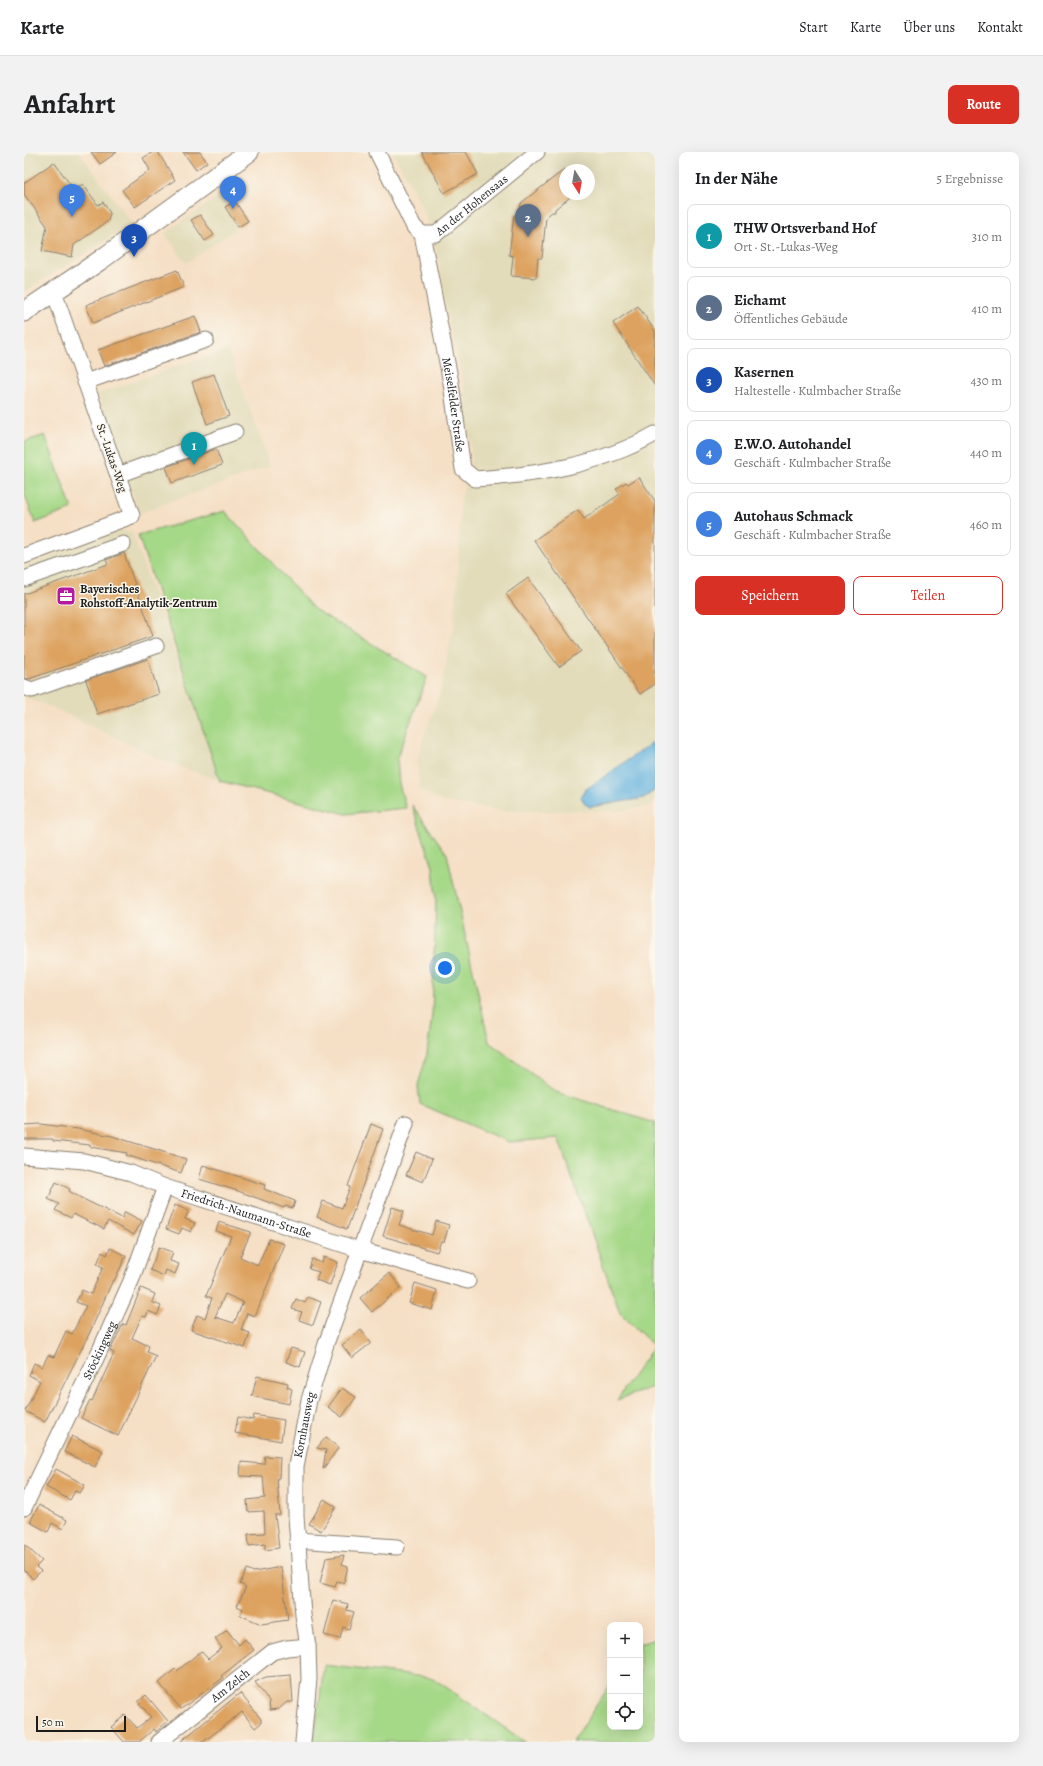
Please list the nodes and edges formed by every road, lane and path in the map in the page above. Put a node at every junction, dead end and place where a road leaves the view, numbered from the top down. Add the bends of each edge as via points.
1 (249, 152) edge
2 (377, 152) edge
3 (537, 152) edge
4 (422, 234) junction
5 (54, 292) junction
6 (24, 312) edge
7 (206, 340) dead end
8 (85, 382) junction
9 (235, 432) dead end
10 (655, 434) edge
11 (118, 475) junction
12 (123, 544) dead end
13 (24, 556) edge
14 (24, 579) edge
15 (156, 646) dead end
16 (24, 687) edge
17 (406, 1123) dead end
18 (24, 1156) edge
19 (165, 1187) junction
20 (360, 1250) junction
21 (468, 1281) dead end
22 (24, 1508) edge
23 (298, 1540) junction
24 (397, 1547) dead end
25 (308, 1646) junction
26 (159, 1742) edge
27 (303, 1742) edge

1 - 5 main road
2 - 4 street, Meiselfelder Straße via 414,227
3 - 4 street, An der Hohensaas via 436,234
4 - 10 street, Meiselfelder Straße via 452,383 463,469 476,479 511,477 576,465 638,444
5 - 6 main road
5 - 8 street, St.-Lukas-Weg
7 - 8 street
8 - 11 street, St.-Lukas-Weg
9 - 11 street
11 - 13 street, St.-Lukas-Weg via 132,516
12 - 14 street
15 - 16 street via 32,690
17 - 20 street, Kornhausweg
18 - 19 street, Friedrich-Naumann-Straße via 84,1160 131,1173
19 - 20 street, Friedrich-Naumann-Straße
19 - 22 street, Stöckingweg via 131,1281
20 - 21 street, Friedrich-Naumann-Straße
20 - 23 street, Kornhausweg via 309,1400 296,1466
23 - 24 street
23 - 25 street, Kornhausweg via 303,1615
25 - 26 street, Am Zelch via 272,1652
25 - 27 street, Kornhausweg via 309,1680

